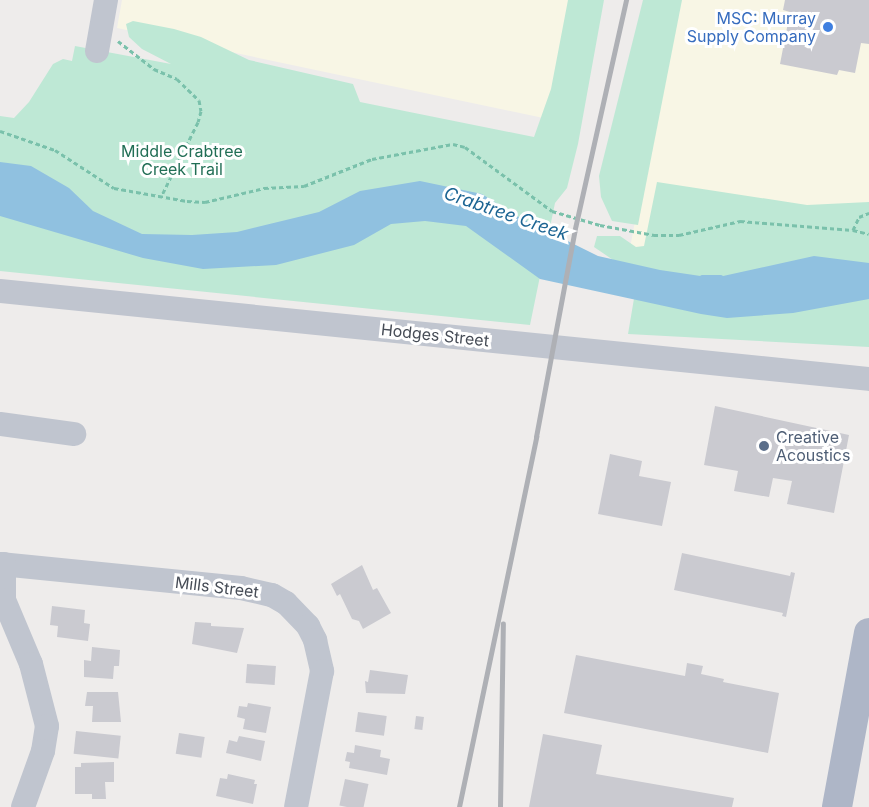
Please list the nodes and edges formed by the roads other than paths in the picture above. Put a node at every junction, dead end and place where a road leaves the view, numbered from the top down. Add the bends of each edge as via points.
1 (105, 10) edge
2 (97, 51) dead end
3 (0, 291) edge
4 (869, 379) edge
5 (0, 424) edge
6 (74, 434) dead end
7 (2, 564) edge
8 (2, 597) edge
9 (869, 633) edge
10 (23, 807) edge
11 (296, 807) edge
12 (837, 807) edge

1 - 2 street
3 - 4 street, Hodges Street
5 - 6 street
7 - 8 street
7 - 11 street, Mills Street via 241,588 272,595 286,603 315,639 322,671
8 - 10 street via 31,664 46,726 44,751
9 - 12 main road

